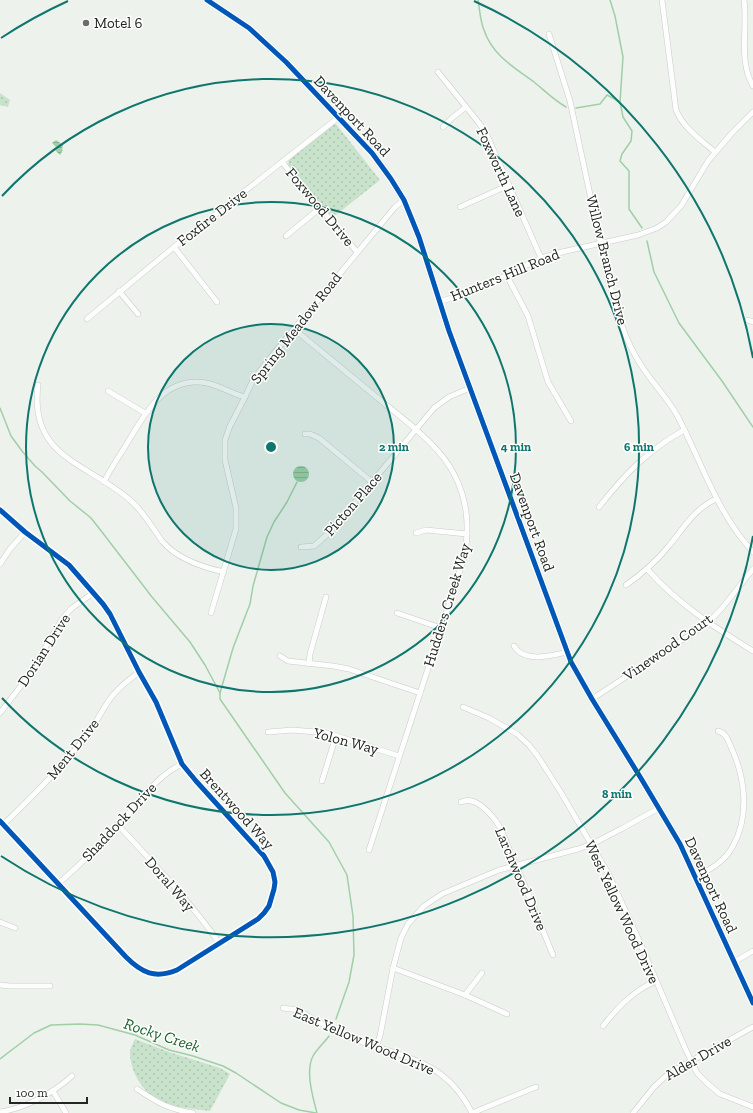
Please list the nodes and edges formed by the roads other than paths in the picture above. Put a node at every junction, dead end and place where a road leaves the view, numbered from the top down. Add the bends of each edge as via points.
1 (207, 0) edge
2 (662, 0) edge
3 (744, 0) edge
4 (549, 34) dead end
5 (438, 72) dead end
6 (753, 86) edge
7 (466, 107) junction
8 (753, 112) edge
9 (339, 117) junction
10 (443, 127) dead end
11 (715, 152) junction
12 (282, 162) junction
13 (509, 185) junction
14 (404, 200) junction
15 (460, 207) dead end
16 (320, 208) junction
17 (286, 236) dead end
18 (600, 243) junction
19 (174, 247) junction
20 (357, 252) junction
21 (541, 258) junction
22 (507, 276) junction
23 (119, 291) junction
24 (217, 302) dead end
25 (439, 302) junction
26 (138, 314) dead end
27 (87, 319) dead end
28 (294, 329) junction
29 (38, 385) dead end
30 (470, 388) junction
31 (108, 390) dead end
32 (244, 397) junction
33 (145, 413) junction
34 (571, 421) dead end
35 (415, 430) junction
36 (684, 430) junction
37 (305, 434) dead end
38 (104, 482) junction
39 (372, 482) junction
40 (716, 499) junction
41 (599, 507) dead end
42 (0, 510) edge
43 (25, 532) junction
44 (416, 533) dead end
45 (467, 534) junction
46 (301, 548) dead end
47 (753, 552) edge
48 (0, 564) edge
49 (753, 569) edge
50 (648, 570) junction
51 (224, 572) junction
52 (626, 585) dead end
53 (93, 593) junction
54 (326, 596) dead end
55 (211, 613) dead end
56 (397, 613) dead end
57 (708, 622) junction
58 (441, 628) junction
59 (514, 646) dead end
60 (753, 651) edge
61 (567, 652) junction
62 (280, 656) dead end
63 (309, 664) junction
64 (139, 672) junction
65 (420, 693) junction
66 (592, 699) junction
67 (463, 707) dead end
68 (0, 713) edge
69 (718, 731) dead end
70 (268, 732) dead end
71 (336, 736) junction
72 (399, 756) junction
73 (182, 764) junction
74 (322, 781) dead end
75 (461, 802) dead end
76 (658, 808) junction
77 (2, 823) edge
78 (118, 825) junction
79 (592, 844) junction
80 (369, 850) dead end
81 (516, 865) junction
82 (696, 878) junction
83 (58, 884) junction
84 (0, 922) edge
85 (15, 928) dead end
86 (220, 944) junction
87 (753, 952) edge
88 (553, 955) dead end
89 (734, 962) junction
90 (393, 968) junction
91 (482, 972) dead end
92 (656, 981) junction
93 (0, 985) edge
94 (50, 986) dead end
95 (465, 995) junction
96 (753, 1003) edge
97 (283, 1008) dead end
98 (507, 1014) dead end
99 (603, 1026) dead end
100 (753, 1027) edge
101 (376, 1047) junction
102 (691, 1060) junction
103 (72, 1076) dead end
104 (536, 1087) dead end
105 (137, 1089) dead end
106 (52, 1091) junction
107 (753, 1107) edge
108 (0, 1112) edge
109 (66, 1113) edge
110 (193, 1113) edge
111 (472, 1113) edge
112 (633, 1113) edge

1 - 9 street, Davenport Road via 249,28 266,43
2 - 11 street via 676,110 687,128
3 - 6 street via 745,62
4 - 18 street, Willow Branch Drive via 570,101
5 - 7 street, Foxworth Lane
7 - 10 street
7 - 13 street, Foxworth Lane via 486,134
8 - 11 street, Hunters Hill Road
9 - 12 street, Foxfire Drive
9 - 14 street, Davenport Road via 372,153
11 - 18 street, Hunters Hill Road via 681,206 666,222 648,232
12 - 16 street, Foxwood Drive
12 - 19 street, Foxfire Drive
13 - 15 street
13 - 21 street, Foxworth Lane
14 - 20 street, Spring Meadow Road
14 - 25 street, Davenport Road via 419,237
16 - 17 street
16 - 20 street, Foxwood Drive
18 - 21 street, Hunters Hill Road
18 - 36 street, Willow Branch Drive via 614,303 631,348
19 - 23 street, Foxfire Drive
19 - 24 street
20 - 28 street, Spring Meadow Road
21 - 22 street, Hunters Hill Road
22 - 25 street, Hunters Hill Road via 479,289
22 - 34 street via 528,316 548,382
23 - 26 street
23 - 27 street, Foxfire Drive
25 - 30 street, Davenport Road
28 - 32 street, Spring Meadow Road via 253,380
28 - 35 street, Hudders Creek Way
29 - 38 street via 38,413 49,438 63,455
30 - 35 street, Picton Place via 440,403
30 - 61 street, Davenport Road
31 - 33 street
32 - 33 street via 209,383 189,383 165,393
32 - 51 street, Spring Meadow Road via 224,444 237,523
33 - 38 street
35 - 39 street, Picton Place
35 - 45 street, Hudders Creek Way via 442,455 455,476 466,510
36 - 40 street, Willow Branch Drive
36 - 41 street via 660,444 636,464
37 - 39 street via 319,438
38 - 51 street via 134,503 175,553 194,563
39 - 46 street, Picton Place via 320,542 312,547
40 - 47 street, Willow Branch Drive
40 - 50 street via 697,511
42 - 43 street, Brentwood Way
43 - 48 street
43 - 53 street, Brentwood Way via 69,565
44 - 45 street via 426,530
45 - 58 street, Hudders Creek Way via 465,555
49 - 57 street, Vinewood Court
50 - 52 street
50 - 57 street via 672,595
51 - 55 street, Spring Meadow Road
53 - 64 street, Brentwood Way via 110,614
53 - 68 street, Dorian Drive via 72,608 62,619 30,674
54 - 63 street
56 - 58 street
57 - 60 street
57 - 66 street, Vinewood Court
58 - 65 street, Hudders Creek Way
59 - 61 street via 518,652 532,656
61 - 66 street, Davenport Road
62 - 63 street via 288,661
63 - 65 street via 349,669
64 - 73 street, Brentwood Way via 156,702
64 - 77 street, Ment Drive via 112,696 93,728 45,783
65 - 72 street, Hudders Creek Way
66 - 76 street, Davenport Road
67 - 79 street, West Yellow Wood Drive via 502,725 529,745
69 - 82 street via 724,733 729,741 739,766 744,793 742,817 737,837 728,854
70 - 71 street, Yolon Way via 293,730
71 - 72 street, Yolon Way
71 - 74 street
72 - 80 street, Hudders Creek Way
73 - 78 street, Shaddock Drive via 160,778
73 - 86 street, Brentwood Way via 264,856 274,876 274,889 264,913
75 - 81 street, Larchwood Drive via 474,801 492,816
76 - 79 street
76 - 82 street, Davenport Road via 680,844
77 - 83 street, Brentwood Way
78 - 83 street, Shaddock Drive
78 - 86 street, Doral Way via 162,873
79 - 81 street
79 - 92 street, West Yellow Wood Drive via 622,903
81 - 88 street, Larchwood Drive
81 - 90 street via 452,889 424,906 405,930
82 - 89 street, Davenport Road
83 - 86 street, Brentwood Way via 126,957 148,973 172,972
84 - 85 street
87 - 89 street
89 - 96 street, Davenport Road
90 - 95 street
90 - 101 street
91 - 95 street
92 - 99 street via 641,988 624,1002
92 - 102 street, West Yellow Wood Drive
93 - 94 street
95 - 98 street
97 - 101 street, East Yellow Wood Drive via 299,1010 338,1033
100 - 102 street, Alder Drive
101 - 111 street, East Yellow Wood Drive via 420,1062 443,1075 452,1082
102 - 107 street, West Yellow Wood Drive via 697,1073 715,1090
102 - 112 street, Alder Drive via 660,1080
103 - 106 street
104 - 111 street
105 - 110 street via 166,1107
106 - 108 street
106 - 109 street

